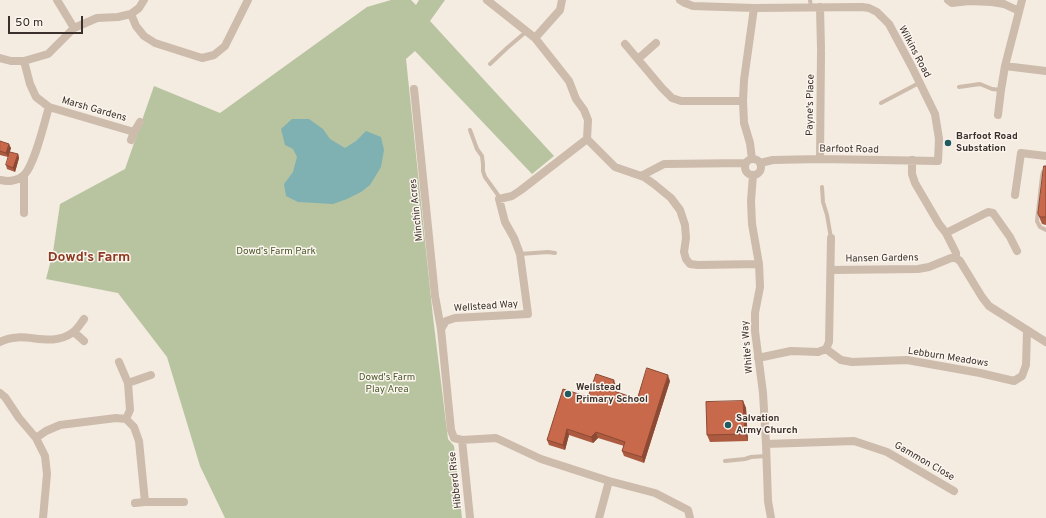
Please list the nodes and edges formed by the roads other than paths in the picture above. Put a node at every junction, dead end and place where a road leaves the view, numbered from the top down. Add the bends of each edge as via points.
1 (56, 0) edge
2 (144, 0) edge
3 (248, 0) edge
4 (487, 0) edge
5 (562, 0) edge
6 (680, 0) edge
7 (948, 0) edge
8 (1022, 0) edge
9 (810, 4) edge
10 (760, 5) edge
11 (820, 7) junction
12 (1019, 11) junction
13 (131, 14) junction
14 (74, 28) junction
15 (527, 31) junction
16 (536, 38) junction
17 (625, 44) dead end
18 (656, 44) dead end
19 (0, 58) edge
20 (638, 59) junction
21 (24, 61) junction
22 (490, 64) dead end
23 (1005, 66) junction
24 (1046, 71) edge
25 (919, 83) junction
26 (959, 87) dead end
27 (414, 89) dead end
28 (1001, 90) junction
29 (743, 101) junction
30 (881, 103) dead end
31 (49, 107) junction
32 (998, 116) dead end
33 (140, 122) dead end
34 (470, 130) dead end
35 (134, 132) junction
36 (586, 139) junction
37 (131, 140) dead end
38 (1046, 156) edge
39 (820, 159) junction
40 (912, 160) junction
41 (749, 161) junction
42 (938, 161) joint
43 (760, 163) junction
44 (1046, 170) edge
45 (24, 175) junction
46 (753, 175) junction
47 (641, 176) junction
48 (0, 180) edge
49 (822, 187) dead end
50 (1015, 195) dead end
51 (499, 199) junction
52 (24, 213) dead end
53 (1046, 230) edge
54 (946, 233) junction
55 (831, 238) joint
56 (1017, 251) dead end
57 (555, 253) dead end
58 (520, 254) junction
59 (956, 258) junction
60 (759, 264) junction
61 (830, 270) junction
62 (84, 319) dead end
63 (441, 329) junction
64 (1027, 330) junction
65 (74, 332) junction
66 (0, 342) edge
67 (84, 342) dead end
68 (1046, 342) edge
69 (826, 349) junction
70 (758, 358) junction
71 (119, 362) dead end
72 (151, 375) dead end
73 (128, 383) junction
74 (0, 393) edge
75 (126, 419) junction
76 (36, 438) junction
77 (462, 440) junction
78 (766, 444) junction
79 (766, 456) junction
80 (725, 461) dead end
81 (609, 481) junction
82 (954, 491) dead end
83 (145, 502) junction
84 (184, 502) dead end
85 (135, 503) dead end
86 (43, 518) edge
87 (470, 518) edge
88 (598, 518) edge
89 (690, 518) edge
90 (771, 518) edge

1 - 14 street
2 - 13 street
3 - 13 street via 225,46 214,55 202,58 155,43 144,36
4 - 15 street
5 - 16 street via 560,10
6 - 10 street via 693,6
7 - 12 street via 952,3 992,2
8 - 12 street
9 - 10 street, Wilkins Road
9 - 11 street, Wilkins Road
10 - 29 street via 744,80
11 - 25 street, Wilkins Road via 862,7 877,12 888,24
11 - 39 street, Payne's Place
12 - 23 street
13 - 14 street via 118,18 97,18
14 - 21 street via 48,54
15 - 16 street
15 - 22 lane
16 - 36 street via 569,81 576,99 584,110 588,120
17 - 20 street
18 - 20 street
19 - 21 street
20 - 29 street via 672,98 682,101
21 - 31 street, Marsh Gardens via 36,97
23 - 24 street
23 - 28 street
25 - 30 lane
25 - 42 street, Wilkins Road via 935,114 939,139
26 - 28 lane via 980,84
27 - 63 street, Minchin Acres via 435,296
28 - 32 street
29 - 41 street via 744,123 750,143
31 - 35 street, Marsh Gardens
31 - 45 street, Marsh Gardens via 33,161
33 - 35 street, Marsh Gardens
34 - 51 lane via 482,156 485,177
35 - 37 street, Marsh Gardens
36 - 47 street via 615,167
36 - 51 street via 521,190 512,196
38 - 50 street via 1021,153
39 - 40 street, Barfoot Road
39 - 43 street, Barfoot Road via 773,160
40 - 42 street, Barfoot Road
40 - 54 street via 915,183
41 - 43 street via 756,159
41 - 46 street via 744,167 748,174
41 - 47 street via 664,164
43 - 46 street, White's Way via 760,171
44 - 53 lane via 1042,176 1037,221 1040,227
45 - 48 street via 16,180
45 - 52 street
46 - 60 street, White's Way via 752,224
47 - 60 street via 671,198 680,210 686,225 684,252 690,264
49 - 55 lane
51 - 58 street, Wellstead Way via 505,222
54 - 56 street via 991,212
54 - 59 street
55 - 61 street, Hansen Gardens
57 - 58 lane
58 - 63 street, Wellstead Way via 528,314 455,318 446,321
59 - 61 street, Hansen Gardens via 918,269
59 - 64 street via 989,306
60 - 70 street, White's Way via 760,288 755,313
61 - 69 street, Hansen Gardens via 829,342
62 - 65 street
63 - 77 street via 451,430 454,438
64 - 68 street
64 - 69 street, Lebburn Meadows via 1026,366 1022,376 1014,381 980,372 907,360 840,360
65 - 66 street via 62,339 17,337
65 - 67 street
69 - 70 street via 818,352 791,351
70 - 78 street, White's Way
71 - 73 street
72 - 73 street
73 - 75 street via 130,410
74 - 76 street
75 - 76 street via 60,425
75 - 83 street via 134,427 139,441
76 - 86 street via 45,456 47,474
77 - 81 street via 496,438 541,459
77 - 87 street, Hibberd Rise
78 - 79 street, White's Way
78 - 82 street, Gammon Close via 854,441 887,452
79 - 80 lane
79 - 90 street, White's Way
81 - 88 street
81 - 89 street via 654,494 688,510
83 - 84 street
83 - 85 street

